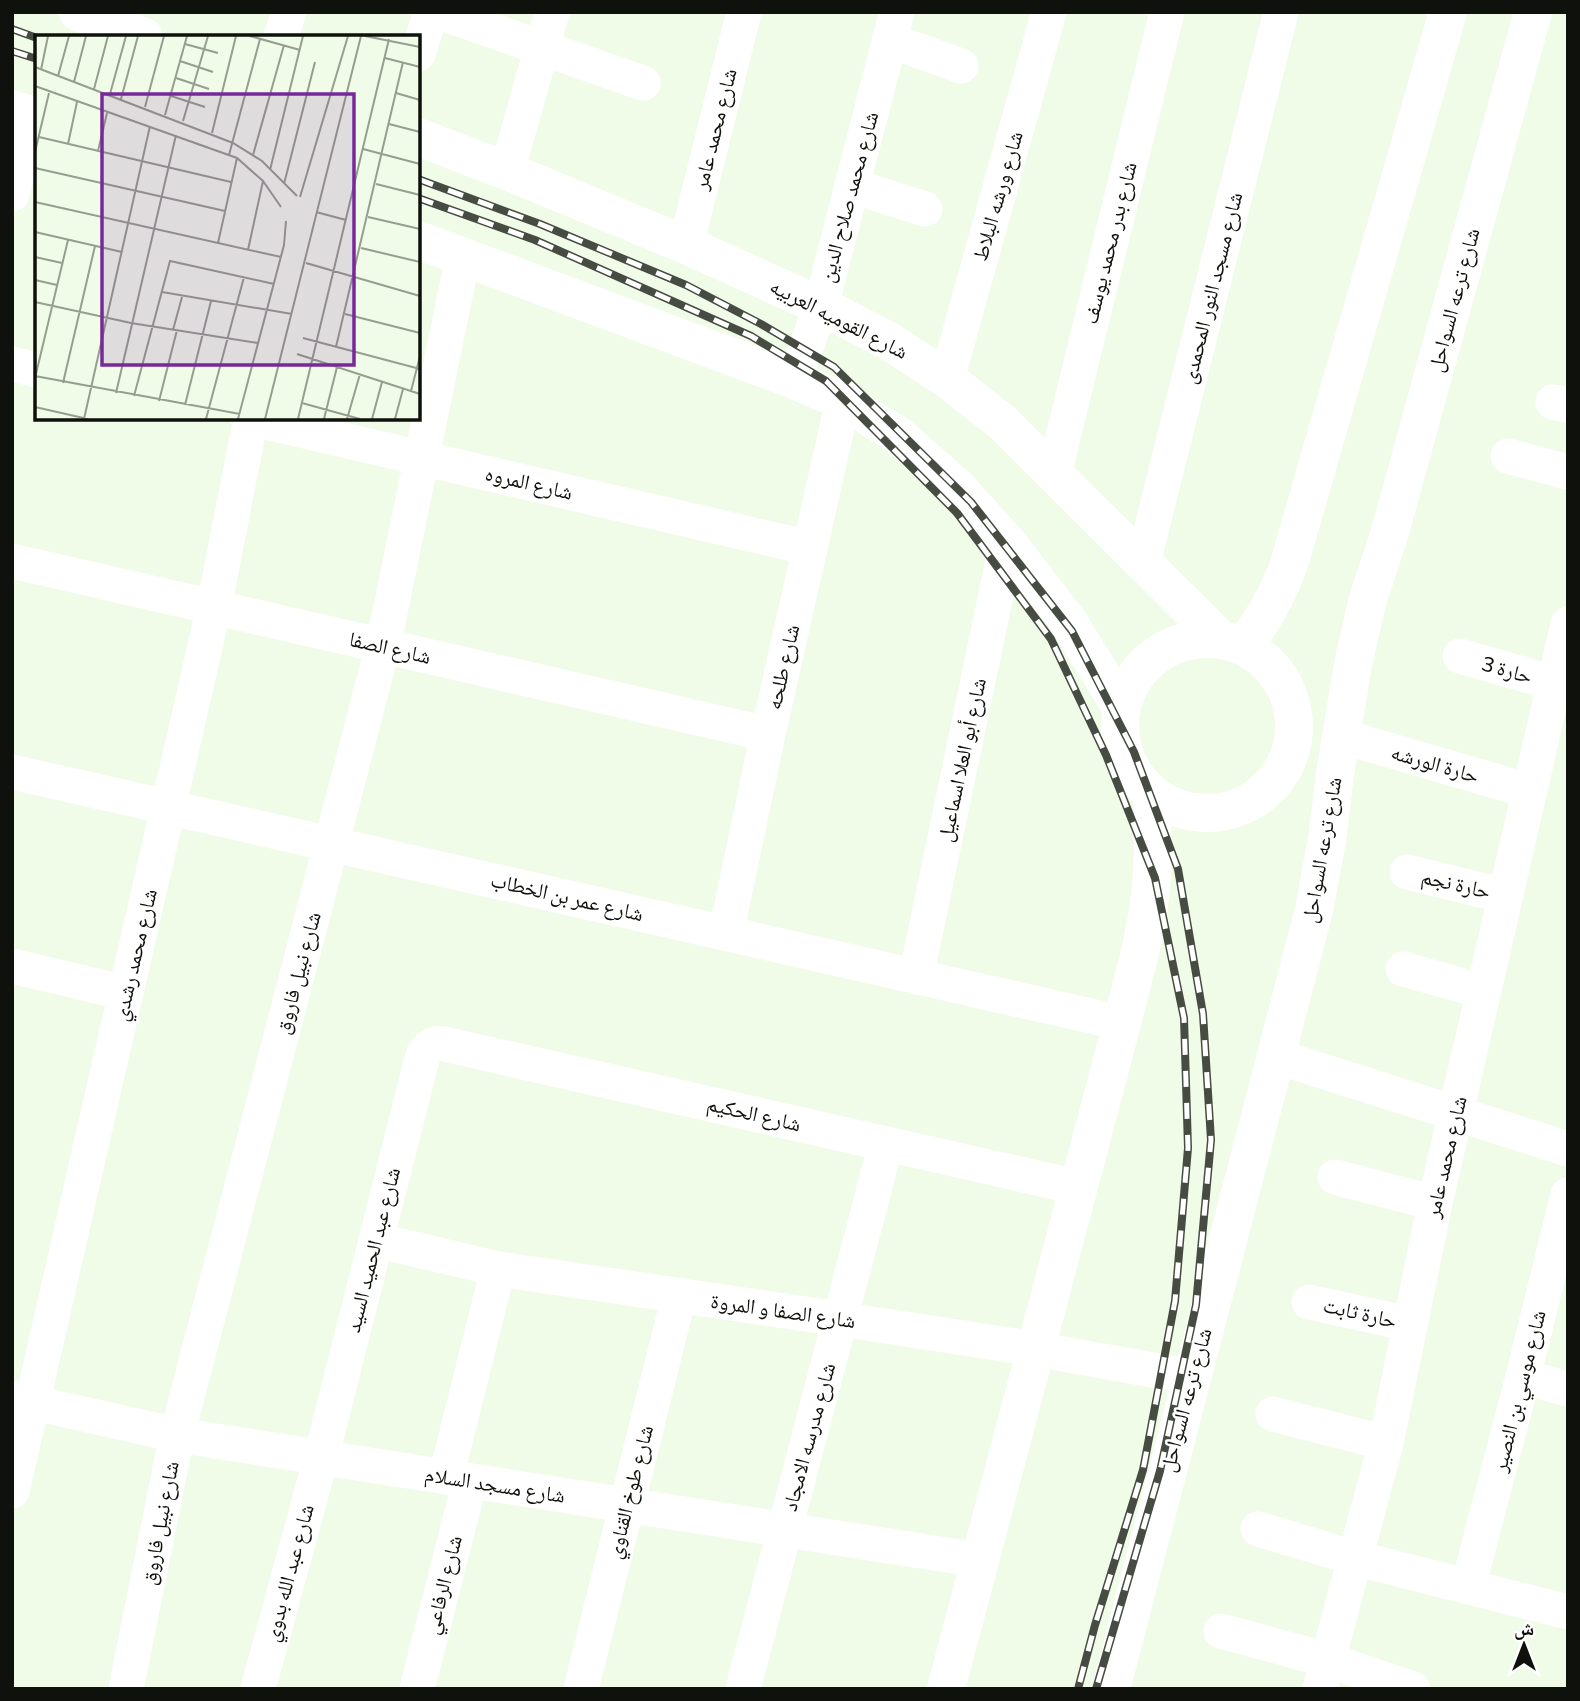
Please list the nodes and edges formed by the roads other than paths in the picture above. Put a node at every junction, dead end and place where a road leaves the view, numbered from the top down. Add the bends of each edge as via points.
1 (78, 12) edge
2 (289, 12) edge
3 (431, 12) edge
4 (439, 12) edge
5 (552, 12) edge
6 (744, 12) edge
7 (1049, 12) edge
8 (1167, 12) edge
9 (1281, 12) edge
10 (1448, 12) edge
11 (1533, 12) edge
12 (128, 26) edge
13 (893, 26) edge
14 (282, 35) edge
15 (420, 48) edge
16 (542, 48) junction
17 (961, 66) dead end
18 (643, 83) dead end
19 (27, 114) edge
20 (420, 138) edge
21 (507, 171) junction
22 (852, 186) junction
23 (12, 194) edge
24 (925, 209) dead end
25 (420, 241) edge
26 (685, 245) junction
27 (463, 257) junction
28 (821, 306) junction
29 (12, 364) edge
30 (35, 369) edge
31 (947, 379) junction
32 (794, 380) junction
33 (843, 401) junction
34 (250, 420) edge
35 (259, 420) edge
36 (1508, 456) dead end
37 (422, 458) junction
38 (1568, 472) edge
39 (1054, 474) junction
40 (1007, 542) junction
41 (810, 548) junction
42 (12, 561) edge
43 (1143, 563) junction
44 (214, 607) junction
45 (1568, 624) edge
46 (1231, 643) junction
47 (383, 646) junction
48 (1461, 656) dead end
49 (1554, 683) junction
50 (1121, 707) junction
51 (768, 734) junction
52 (1341, 736) junction
53 (1287, 761) junction
54 (12, 772) edge
55 (1335, 774) junction
56 (1529, 791) junction
57 (1152, 795) junction
58 (168, 807) junction
59 (331, 844) junction
60 (1406, 872) dead end
61 (1505, 896) junction
62 (726, 933) junction
63 (12, 966) edge
64 (1403, 969) dead end
65 (916, 976) junction
66 (1482, 991) junction
67 (126, 993) junction
68 (1122, 1023) junction
69 (431, 1045) joint
70 (1275, 1056) junction
71 (1455, 1113) junction
72 (886, 1144) junction
73 (1568, 1149) edge
74 (1335, 1177) dead end
75 (1077, 1187) junction
76 (1568, 1195) edge
77 (1435, 1203) junction
78 (376, 1240) junction
79 (498, 1269) junction
80 (679, 1296) junction
81 (1309, 1302) dead end
82 (840, 1319) junction
83 (1410, 1324) junction
84 (1035, 1349) junction
85 (1192, 1377) junction
86 (1523, 1377) junction
87 (1568, 1389) edge
88 (22, 1400) edge
89 (1273, 1414) dead end
90 (177, 1435) junction
91 (1386, 1443) junction
92 (321, 1458) junction
93 (458, 1479) junction
94 (12, 1491) edge
95 (627, 1505) junction
96 (785, 1530) junction
97 (1258, 1530) dead end
98 (1355, 1558) junction
99 (979, 1560) junction
100 (1468, 1587) junction
101 (1568, 1612) edge
102 (1221, 1631) dead end
103 (1324, 1674) edge
104 (126, 1689) edge
105 (258, 1689) edge
106 (417, 1689) edge
107 (581, 1689) edge
108 (743, 1689) edge
109 (946, 1689) edge
110 (1111, 1689) edge
111 (1413, 1689) edge

1 - 12 main road
2 - 14 street
3 - 15 street
4 - 16 street
5 - 16 street
6 - 26 street, شارع محمد عامر
7 - 31 street, شارع ورشه البلاط
8 - 39 street, شارع بدر محمد يوسف
9 - 43 street, شارع مسجد النور المحمدى
10 - 46 main road via 1290,561 1258,627
11 - 52 main road, شارع ترعه السواحل via 1367,602
13 - 17 street
13 - 22 street, شارع محمد صلاح الدين
16 - 18 street
16 - 21 street
19 - 23 street
20 - 21 main road, شارع القوميه العربيه
21 - 26 main road, شارع القوميه العربيه
22 - 24 street
22 - 28 street, شارع محمد صلاح الدين
25 - 27 main road
26 - 28 main road, شارع القوميه العربيه
27 - 32 main road
27 - 37 street, شارع نبيل فاروق
28 - 31 main road, شارع القوميه العربيه via 887,340
28 - 32 street, شارع محمد صلاح الدين
29 - 30 street
31 - 39 main road, شارع القوميه العربيه via 1002,422
32 - 33 main road
33 - 40 main road via 899,436 957,487
33 - 41 street, شارع طلحه
34 - 44 street, شارع محمد رشدي
35 - 37 street, شارع المروه
36 - 38 street
37 - 41 street, شارع المروه
37 - 47 street, شارع نبيل فاروق
39 - 43 main road, شارع القوميه العربيه
40 - 50 main road via 1068,621
40 - 65 street, شارع أبو العلا اسماعيل
41 - 51 street, شارع طلحه
42 - 44 street, شارع الصفا
43 - 46 main road, شارع القوميه العربيه
44 - 47 street, شارع الصفا
44 - 58 street, شارع محمد رشدي
45 - 49 street, شارع محمد عامر
46 - 50 main road via 1201,639 1165,649 1137,673
46 - 53 main road via 1259,656 1284,685 1294,723
47 - 51 street, شارع الصفا
47 - 59 street, شارع نبيل فاروق
48 - 49 street, حارة 3
49 - 56 street, شارع محمد عامر
50 - 57 main road via 1121,746 1138,781
51 - 62 street, شارع طلحه
52 - 55 main road, شارع ترعه السواحل
52 - 56 street, حارة الورشه
53 - 55 main road
53 - 57 main road via 1264,792 1228,811 1189,812
54 - 58 street, شارع عمر بن الخطاب
55 - 70 main road, شارع ترعه السواحل via 1314,910
56 - 61 street, شارع محمد عامر
57 - 68 main road via 1152,887
58 - 59 street, شارع عمر بن الخطاب
58 - 67 street, شارع محمد رشدي
59 - 62 street, شارع عمر بن الخطاب
59 - 90 street, شارع نبيل فاروق
60 - 61 street, حارة نجم
61 - 66 street, شارع محمد عامر
62 - 65 street, شارع عمر بن الخطاب
63 - 67 street
64 - 66 street
65 - 68 street, شارع عمر بن الخطاب
66 - 71 street, شارع محمد عامر
67 - 88 street, شارع محمد رشدي
68 - 75 main road
69 - 72 street, شارع الحكيم via 444,1044
69 - 78 street, شارع عبد الحميد السيد via 423,1055
70 - 71 street
70 - 85 main road, شارع ترعه السواحل
71 - 73 street
71 - 77 street, شارع محمد عامر
72 - 75 street, شارع الحكيم
72 - 82 street, شارع مدرسه الامجاد
74 - 77 street
75 - 84 main road
76 - 86 street, شارع موسي بن النصير
77 - 83 street, شارع محمد عامر
78 - 79 street, شارع الصفا و المروة
78 - 92 street, شارع عبد الحميد السيد
79 - 80 street, شارع الصفا و المروة
79 - 93 street, شارع الرفاعي
80 - 82 street, شارع الصفا و المروة
80 - 95 street, شارع طوخ القناوي
81 - 83 street, حارة ثابت
82 - 84 street, شارع الصفا و المروة
82 - 96 street, شارع مدرسه الامجاد
83 - 91 street, شارع محمد عامر
84 - 85 street, شارع الصفا و المروة
84 - 99 main road
85 - 110 main road, شارع ترعه السواحل
86 - 87 street
86 - 100 street, شارع موسي بن النصير
88 - 90 street, شارع مسجد السلام
88 - 94 street, شارع محمد رشدي
89 - 91 street
90 - 92 street, شارع مسجد السلام
90 - 104 street, شارع نبيل فاروق
91 - 98 street, شارع محمد عامر
92 - 93 street, شارع مسجد السلام
92 - 105 street, شارع عبد الله بدوي
93 - 95 street, شارع مسجد السلام
93 - 106 street, شارع الرفاعي
95 - 96 street, شارع مسجد السلام
95 - 107 street, شارع طوخ القناوي
96 - 99 street, شارع مسجد السلام
96 - 108 street, شارع مدرسه الامجاد
97 - 98 street
98 - 100 street
98 - 103 street, شارع محمد عامر
99 - 109 main road
100 - 101 street
102 - 103 street
103 - 111 street

